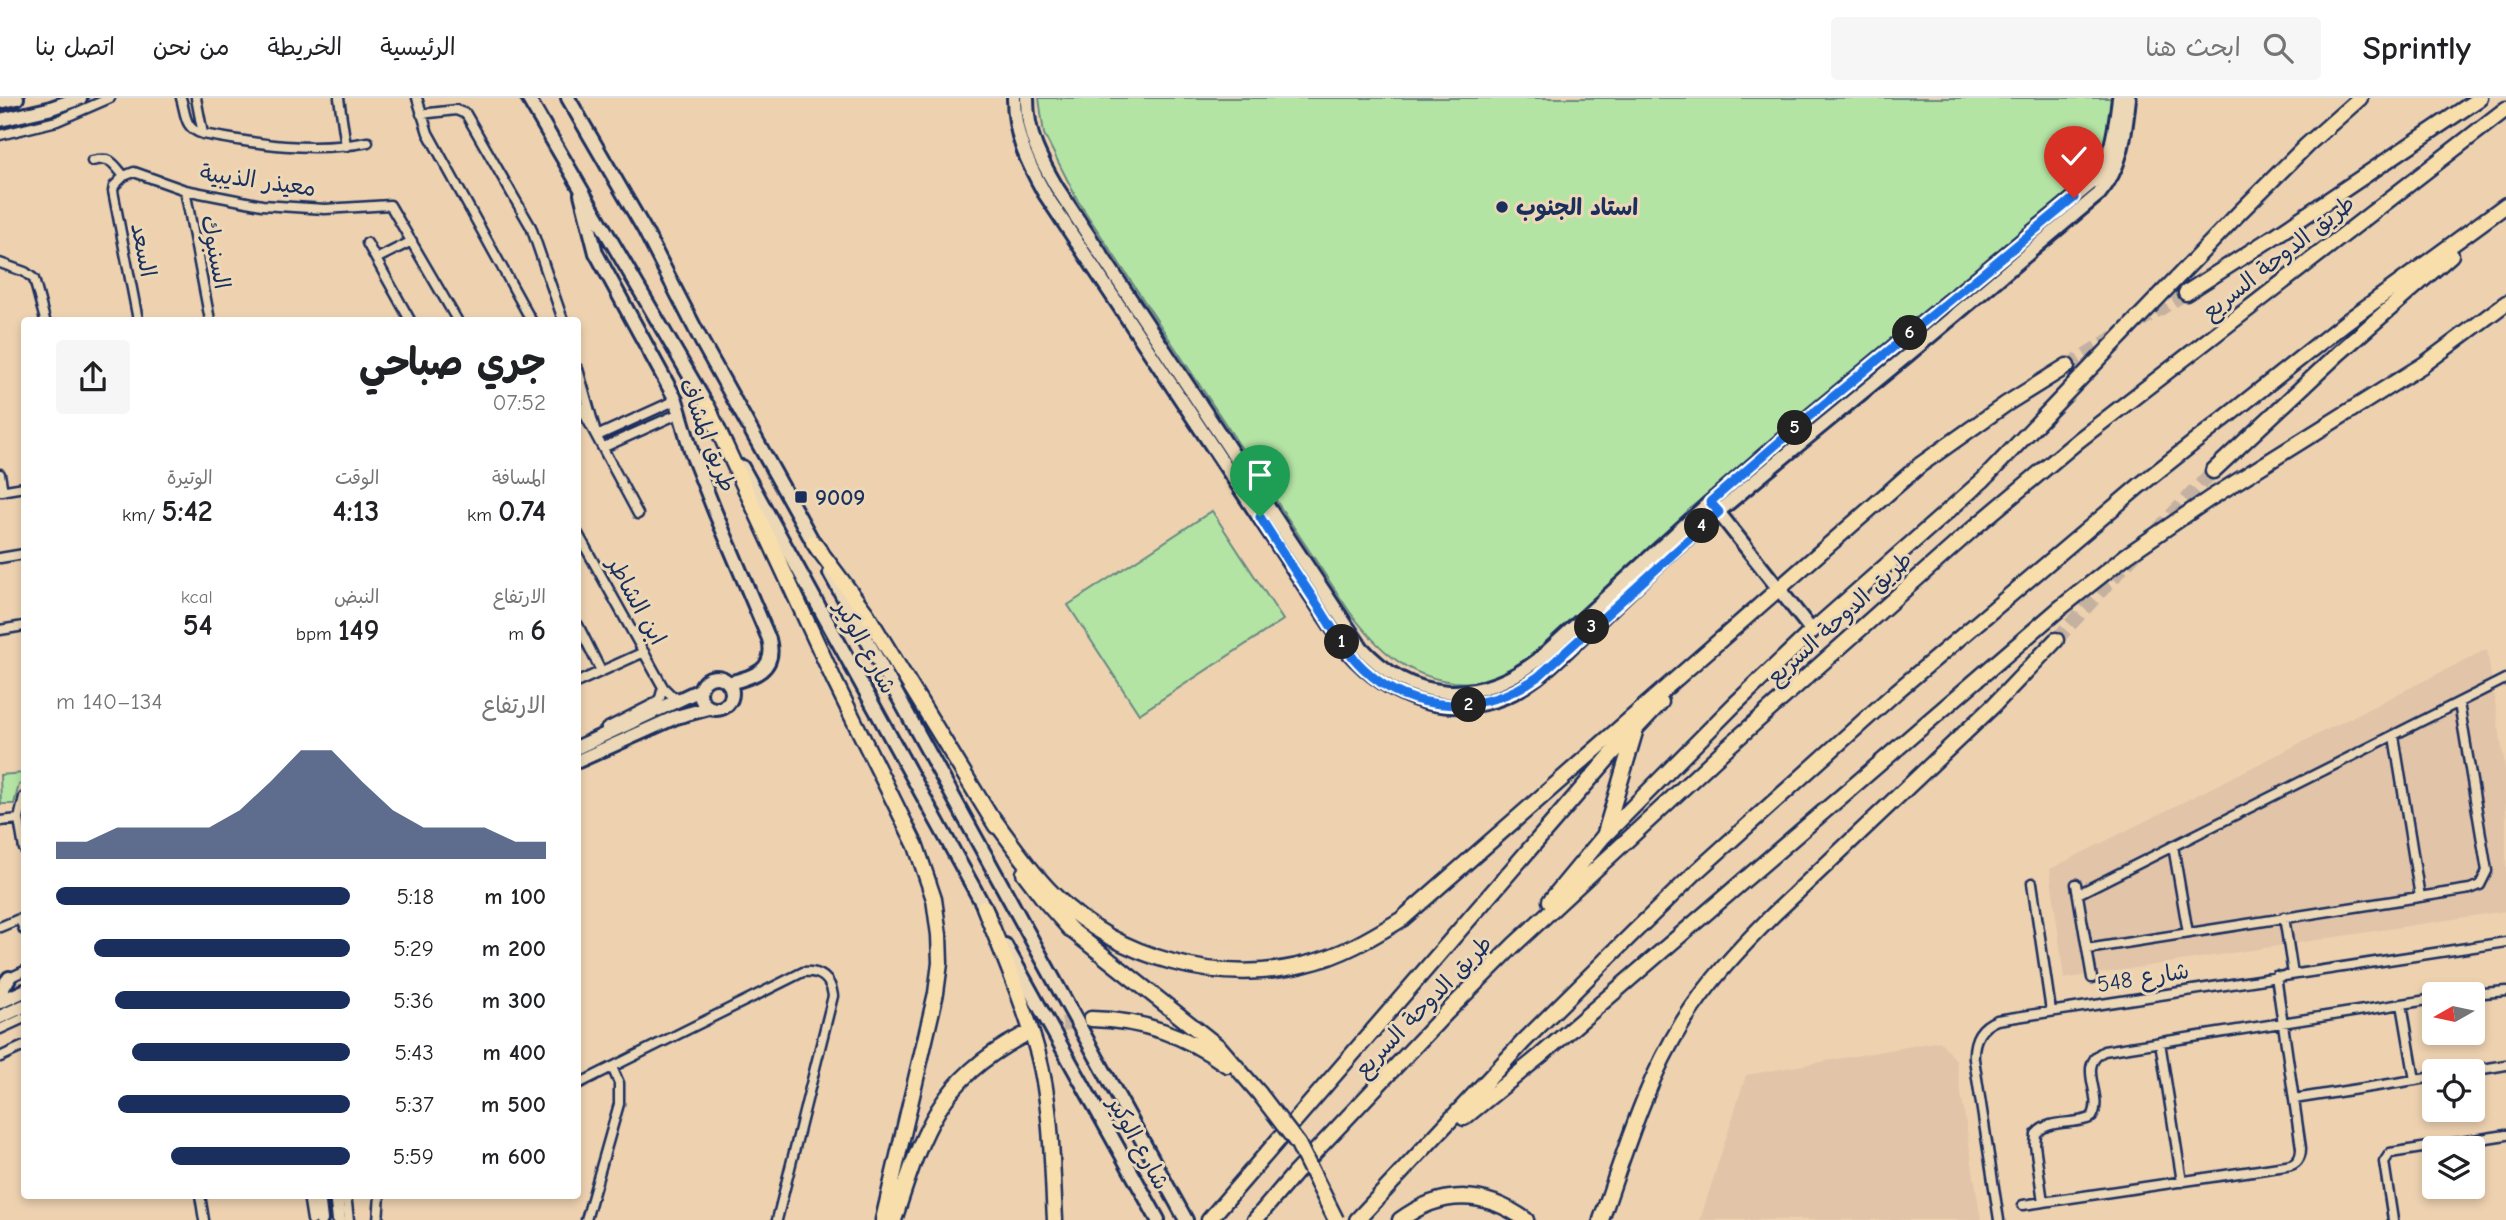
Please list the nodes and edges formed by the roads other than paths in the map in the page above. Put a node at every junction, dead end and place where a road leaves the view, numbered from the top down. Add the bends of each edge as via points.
1 (18, 98) edge
2 (80, 98) edge
3 (110, 98) edge
4 (181, 98) edge
5 (196, 98) edge
6 (339, 98) edge
7 (417, 98) edge
8 (528, 98) edge
9 (568, 98) edge
10 (1014, 98) edge
11 (1027, 98) edge
12 (2119, 98) edge
13 (2129, 98) edge
14 (2360, 98) edge
15 (2480, 98) edge
16 (0, 102) edge
17 (2506, 108) edge
18 (421, 114) junction
19 (20, 116) junction
20 (0, 120) edge
21 (203, 134) junction
22 (0, 135) edge
23 (368, 142) dead end
24 (346, 146) junction
25 (92, 161) dead end
26 (124, 176) junction
27 (579, 183) junction
28 (185, 190) junction
29 (2505, 206) edge
30 (412, 241) junction
31 (367, 243) dead end
32 (376, 259) junction
33 (0, 262) edge
34 (2186, 293) tunnel mouth
35 (2506, 303) edge
36 (44, 317) edge
37 (137, 317) edge
38 (209, 317) edge
39 (408, 317) edge
40 (455, 317) edge
41 (529, 317) edge
42 (562, 317) edge
43 (2067, 366) tunnel mouth
44 (581, 380) edge
45 (676, 400) junction
46 (707, 405) junction
47 (581, 407) edge
48 (680, 413) junction
49 (597, 436) junction
50 (604, 447) junction
51 (2213, 471) tunnel mouth
52 (0, 474) edge
53 (21, 488) edge
54 (2, 491) edge
55 (1714, 507) junction
56 (638, 514) dead end
57 (581, 539) edge
58 (813, 542) junction
59 (21, 554) edge
60 (0, 558) edge
61 (1779, 588) junction
62 (21, 626) edge
63 (0, 630) edge
64 (581, 631) edge
65 (1812, 631) junction
66 (1720, 640) junction
67 (2056, 640) tunnel mouth
68 (644, 652) junction
69 (601, 671) junction
70 (2505, 679) edge
71 (581, 681) edge
72 (728, 683) junction
73 (663, 687) junction
74 (700, 690) junction
75 (682, 699) junction
76 (2459, 703) junction
77 (709, 708) junction
78 (1637, 727) junction
79 (2394, 736) junction
80 (595, 739) junction
81 (581, 746) edge
82 (581, 760) edge
83 (21, 810) edge
84 (992, 817) junction
85 (19, 818) junction
86 (0, 821) edge
87 (21, 830) edge
88 (1604, 838) junction
89 (2173, 846) junction
90 (2032, 883) dead end
91 (2420, 897) junction
92 (984, 907) junction
93 (2284, 917) junction
94 (21, 918) edge
95 (0, 928) edge
96 (2188, 933) junction
97 (2506, 942) edge
98 (1514, 945) junction
99 (2087, 949) junction
100 (21, 972) edge
101 (2293, 974) junction
102 (2276, 976) junction
103 (2092, 978) dead end
104 (4, 980) edge
105 (2506, 991) edge
106 (21, 992) edge
107 (0, 993) edge
108 (2485, 993) edge
109 (2422, 1001) edge
110 (0, 1002) edge
111 (2402, 1004) junction
112 (21, 1007) edge
113 (2051, 1012) junction
114 (0, 1017) edge
115 (21, 1019) edge
116 (1091, 1019) tunnel mouth
117 (2283, 1023) junction
118 (0, 1028) edge
119 (1022, 1036) tunnel mouth
120 (2160, 1042) junction
121 (21, 1047) edge
122 (0, 1057) edge
123 (2506, 1065) edge
124 (612, 1067) junction
125 (2485, 1069) edge
126 (2422, 1079) edge
127 (2415, 1080) junction
128 (1248, 1081) junction
129 (581, 1082) edge
130 (2294, 1100) junction
131 (2506, 1135) edge
132 (1427, 1147) junction
133 (2182, 1182) junction
134 (201, 1199) edge
135 (309, 1199) edge
136 (318, 1199) edge
137 (336, 1199) edge
138 (346, 1199) edge
139 (380, 1199) edge
140 (2043, 1202) junction
141 (2023, 1205) dead end
142 (1156, 1217) edge
143 (204, 1220) edge
144 (312, 1220) edge
145 (321, 1220) edge
146 (339, 1220) edge
147 (349, 1220) edge
148 (378, 1220) edge
149 (586, 1220) edge
150 (777, 1220) edge
151 (883, 1220) edge
152 (894, 1220) edge
153 (1055, 1220) edge
154 (1186, 1220) edge
155 (1209, 1220) edge
156 (1255, 1220) edge
157 (1336, 1220) edge
158 (1357, 1220) edge
159 (1400, 1220) edge
160 (1526, 1220) edge
161 (1601, 1220) edge
162 (1999, 1220) edge
163 (2393, 1220) edge

1 - 16 street
1 - 19 street
2 - 19 street
3 - 22 street via 57,121
4 - 21 street via 191,129
5 - 21 street
6 - 24 street
7 - 18 street
8 - 27 street, شارع الوكير
9 - 58 street, شارع الوكير
10 - 55 street via 1021,149 1045,194 1349,653 1377,681 1428,703 1460,706 1512,694 1539,676
11 - 55 street via 1034,144 1057,188 1360,646 1402,680 1434,690 1462,692 1514,676
12 - 55 street via 2110,153 2094,181 1800,424
13 - 55 street via 2119,161 2099,194
14 - 65 highway via 2240,212 1983,480
15 - 34 highway
17 - 98 highway, طريق الدوحة السريع via 2079,440 1975,527
18 - 41 street
18 - 42 street via 456,110 466,114 531,227
19 - 20 street
21 - 24 street via 270,145
23 - 24 street
25 - 26 street, معيذر الذيبية via 106,158
26 - 28 street, معيذر الذيبية via 134,172
26 - 37 street, السعد via 113,191
27 - 45 street, طريق المشاف via 600,262
27 - 46 street, شارع الوكير
28 - 30 street, معيذر الذيبية via 296,208 390,205
28 - 38 street, السنبوك
29 - 51 highway
29 - 132 highway via 2346,322 2158,470 1897,691 1634,932 1524,1041
30 - 32 street
30 - 40 street
31 - 32 street
32 - 39 street
33 - 36 street via 34,279
35 - 132 highway via 2423,365 2127,555
43 - 61 highway via 1929,459
44 - 49 street
45 - 48 street, طريق المشاف
45 - 49 street
46 - 92 street, شارع الوكير
46 - 151 highway via 916,846 934,899 940,963 936,993
47 - 49 street
48 - 50 street
48 - 72 street, طريق المشاف via 710,500 772,650 762,670
49 - 50 street
50 - 56 street
52 - 54 street
53 - 54 street
55 - 61 street
57 - 68 street, ابن الشاطر
58 - 84 highway via 866,613
58 - 154 street, شارع الوكير
59 - 60 street
61 - 65 street
61 - 66 highway
62 - 63 street
64 - 69 street
65 - 88 highway
66 - 78 highway
66 - 84 highway via 1402,919 1366,941 1306,964 1246,971 1194,967 1114,939 1055,896
67 - 161 highway via 1773,915 1709,986 1659,1065
68 - 69 street
68 - 73 street, ابن الشاطر
69 - 71 street
70 - 76 street
72 - 74 street via 714,677
72 - 77 street via 732,689 729,704
73 - 75 street, ابن الشاطر
73 - 80 street via 655,703 607,727
74 - 75 street
74 - 77 street
75 - 80 street
76 - 79 street
76 - 91 street via 2486,877 2476,888
77 - 82 street via 676,717
78 - 88 highway
78 - 155 highway
79 - 89 street
79 - 91 street
80 - 81 street
83 - 85 street
84 - 128 highway via 1025,875 1070,929 1220,1048
85 - 86 street
85 - 87 street
88 - 98 highway
89 - 96 street
89 - 99 street via 2077,889
90 - 113 street
91 - 93 street
92 - 142 street, شارع الوكير
92 - 153 highway via 1038,1056
93 - 96 street
93 - 101 street
94 - 95 street
96 - 99 street
97 - 101 street, شارع 548
98 - 156 highway, طريق الدوحة السريع
99 - 103 street
100 - 104 street
101 - 102 street, شارع 548
102 - 113 street, شارع 548
102 - 117 street
104 - 107 street
105 - 108 street
106 - 110 street
109 - 111 street
111 - 117 street
111 - 127 street
112 - 114 street
113 - 162 street, شارع 548 via 1997,1020 1987,1024 1976,1040 1974,1059
115 - 118 street
116 - 128 highway via 1127,1021 1167,1031
117 - 120 street
117 - 130 street
119 - 152 highway via 979,1063 947,1096 923,1135
120 - 133 street
120 - 140 street via 2099,1054 2090,1069 2096,1108 2092,1116 2044,1126 2036,1134
121 - 122 street
123 - 125 street
124 - 129 street
124 - 149 street via 619,1083 619,1104
124 - 150 street via 803,972 824,976 832,988 831,1002
126 - 127 street
127 - 130 street
128 - 157 highway, bridge via 1298,1143
130 - 133 street via 2301,1149 2296,1163
131 - 163 street via 2390,1153 2384,1162
132 - 158 highway
133 - 140 street
134 - 143 street
135 - 144 street
136 - 145 street
137 - 146 street
138 - 147 street
139 - 148 street
140 - 141 street
159 - 160 highway via 1426,1204 1456,1197 1493,1201

